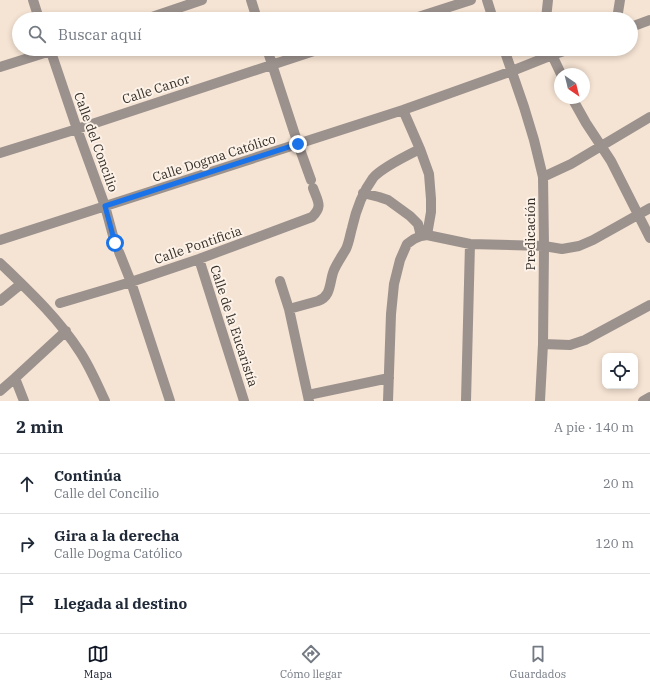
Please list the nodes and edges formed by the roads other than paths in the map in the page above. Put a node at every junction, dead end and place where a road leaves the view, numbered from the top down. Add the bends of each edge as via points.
1 (32, 0) edge
2 (202, 0) edge
3 (251, 0) edge
4 (471, 0) edge
5 (487, 0) edge
6 (548, 0) edge
7 (620, 0) edge
8 (36, 12) edge
9 (167, 12) edge
10 (255, 12) edge
11 (434, 12) edge
12 (491, 12) edge
13 (547, 12) edge
14 (618, 12) edge
15 (650, 20) edge
16 (638, 24) edge
17 (34, 56) edge
18 (55, 56) edge
19 (269, 56) edge
20 (298, 56) edge
21 (507, 56) edge
22 (543, 56) edge
23 (553, 56) edge
24 (272, 64) junction
25 (0, 67) edge
26 (558, 68) edge
27 (512, 71) junction
28 (575, 104) edge
29 (403, 110) junction
30 (650, 117) edge
31 (77, 129) junction
32 (298, 144) junction
33 (600, 146) junction
34 (420, 149) junction
35 (0, 153) edge
36 (543, 177) junction
37 (363, 193) junction
38 (105, 206) junction
39 (650, 208) edge
40 (638, 215) junction
41 (424, 236) junction
42 (650, 238) edge
43 (0, 240) edge
44 (470, 244) junction
45 (544, 246) junction
46 (199, 259) junction
47 (0, 263) edge
48 (280, 281) dead end
49 (131, 282) junction
50 (21, 284) junction
51 (0, 301) edge
52 (60, 303) dead end
53 (650, 305) edge
54 (289, 309) junction
55 (66, 331) junction
56 (543, 344) junction
57 (15, 378) junction
58 (389, 378) junction
59 (0, 391) edge
60 (650, 397) edge
61 (308, 398) edge
62 (24, 401) edge
63 (105, 401) edge
64 (170, 401) edge
65 (244, 401) edge
66 (388, 401) edge
67 (466, 401) edge
68 (540, 401) edge
69 (643, 401) edge

1 - 8 street
2 - 9 street
3 - 10 street
4 - 11 street
5 - 12 street
6 - 13 street
7 - 14 street
15 - 16 street
17 - 25 street
18 - 31 street, Calle del Concilio
19 - 24 street, Calle Pontificia
20 - 24 street, Calle Canor
21 - 27 street, Predicación
22 - 27 street, Calle Dogma Católico
23 - 26 street
24 - 31 street, Calle Canor
24 - 32 street, Calle Pontificia
27 - 29 street, Calle Dogma Católico
27 - 36 street, Predicación
28 - 33 street
29 - 32 street, Calle Dogma Católico
29 - 34 street
30 - 33 street
31 - 35 street, Calle Canor
31 - 38 street, Calle del Concilio
32 - 38 street, Calle Dogma Católico
32 - 46 street, Calle Pontificia via 319,206 318,212 312,217
33 - 36 street
33 - 40 street via 611,161
34 - 37 street via 374,176
34 - 41 street via 429,174 430,187 431,212
36 - 45 street, Predicación
37 - 41 street via 388,200 418,224
37 - 54 street via 346,248 333,272 328,293 322,300
38 - 43 street, Calle Dogma Católico
38 - 49 street, Calle del Concilio via 117,248
39 - 40 street
40 - 42 street
40 - 45 street via 579,246 562,249
41 - 44 street
41 - 58 street via 407,244 394,284
44 - 45 street
44 - 67 street
45 - 56 street, Predicación
46 - 49 street, Calle Pontificia
46 - 65 street, Calle de la Eucaristía
47 - 50 street
48 - 54 street
49 - 52 street, Calle Pontificia
49 - 64 street, Calle del Concilio
50 - 51 street
50 - 55 street
53 - 56 street via 585,340 570,345
54 - 61 street
55 - 57 street
55 - 63 street via 81,353
56 - 68 street, Predicación
57 - 59 street
57 - 62 street
58 - 61 street
58 - 66 street
60 - 69 street

